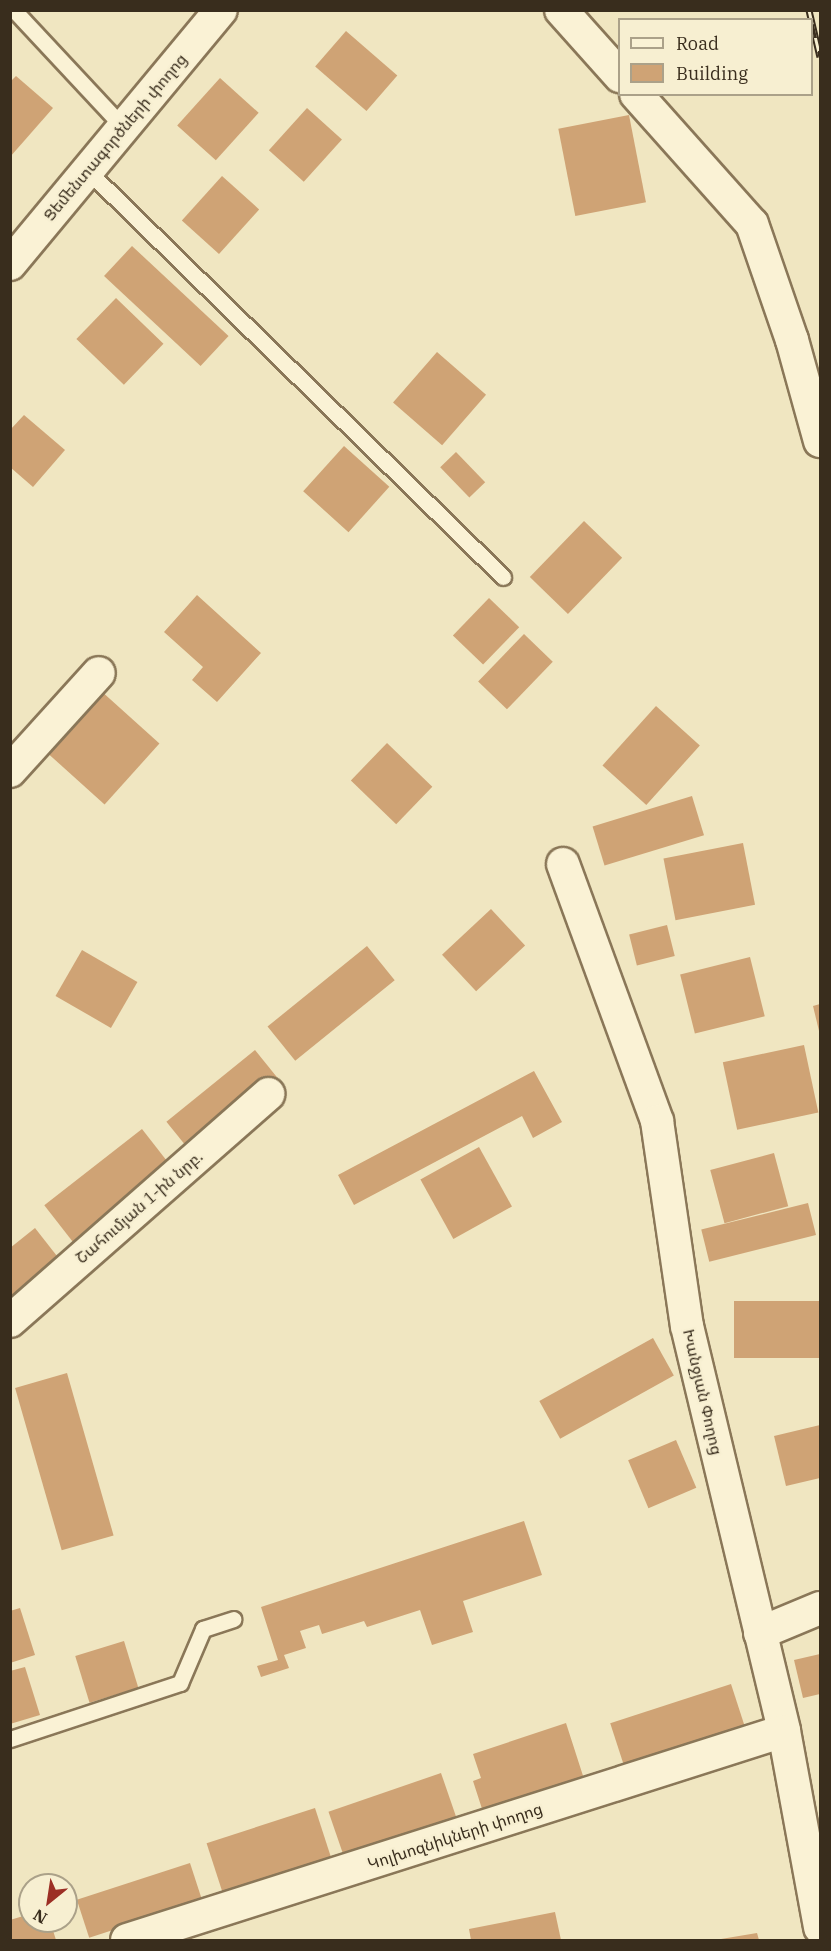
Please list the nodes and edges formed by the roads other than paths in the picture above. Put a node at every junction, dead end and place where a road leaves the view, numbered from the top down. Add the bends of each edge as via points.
1 (14, 10) edge
2 (221, 10) edge
3 (561, 10) edge
4 (618, 74) edge
5 (638, 96) edge
6 (122, 126) junction
7 (87, 170) junction
8 (10, 264) edge
9 (820, 441) edge
10 (503, 577) dead end
11 (99, 673) dead end
12 (10, 771) edge
13 (563, 864) dead end
14 (268, 1094) dead end
15 (10, 1321) edge
16 (820, 1608) edge
17 (233, 1619) dead end
18 (760, 1633) junction
19 (784, 1731) junction
20 (10, 1739) edge
21 (820, 1928) edge
22 (127, 1941) edge

1 - 6 lane
2 - 6 street, Ցեմենտագործների փողոց
3 - 4 street
5 - 9 street via 752,224 792,340
6 - 7 street, Ցեմենտագործների փողոց
7 - 8 street, Ցեմենտագործների փողոց
7 - 10 lane
11 - 12 street
13 - 18 street, Խանջյան Փողոց via 657,1121 687,1326
14 - 15 street, Շահումյան 1-ին նրբ.
16 - 18 street
17 - 20 lane via 202,1629 180,1683
18 - 19 street, Խանջյան Փողոց
19 - 21 street, Խանջյան Փողոց
19 - 22 street, Կոլխոզնիկների փողոց

